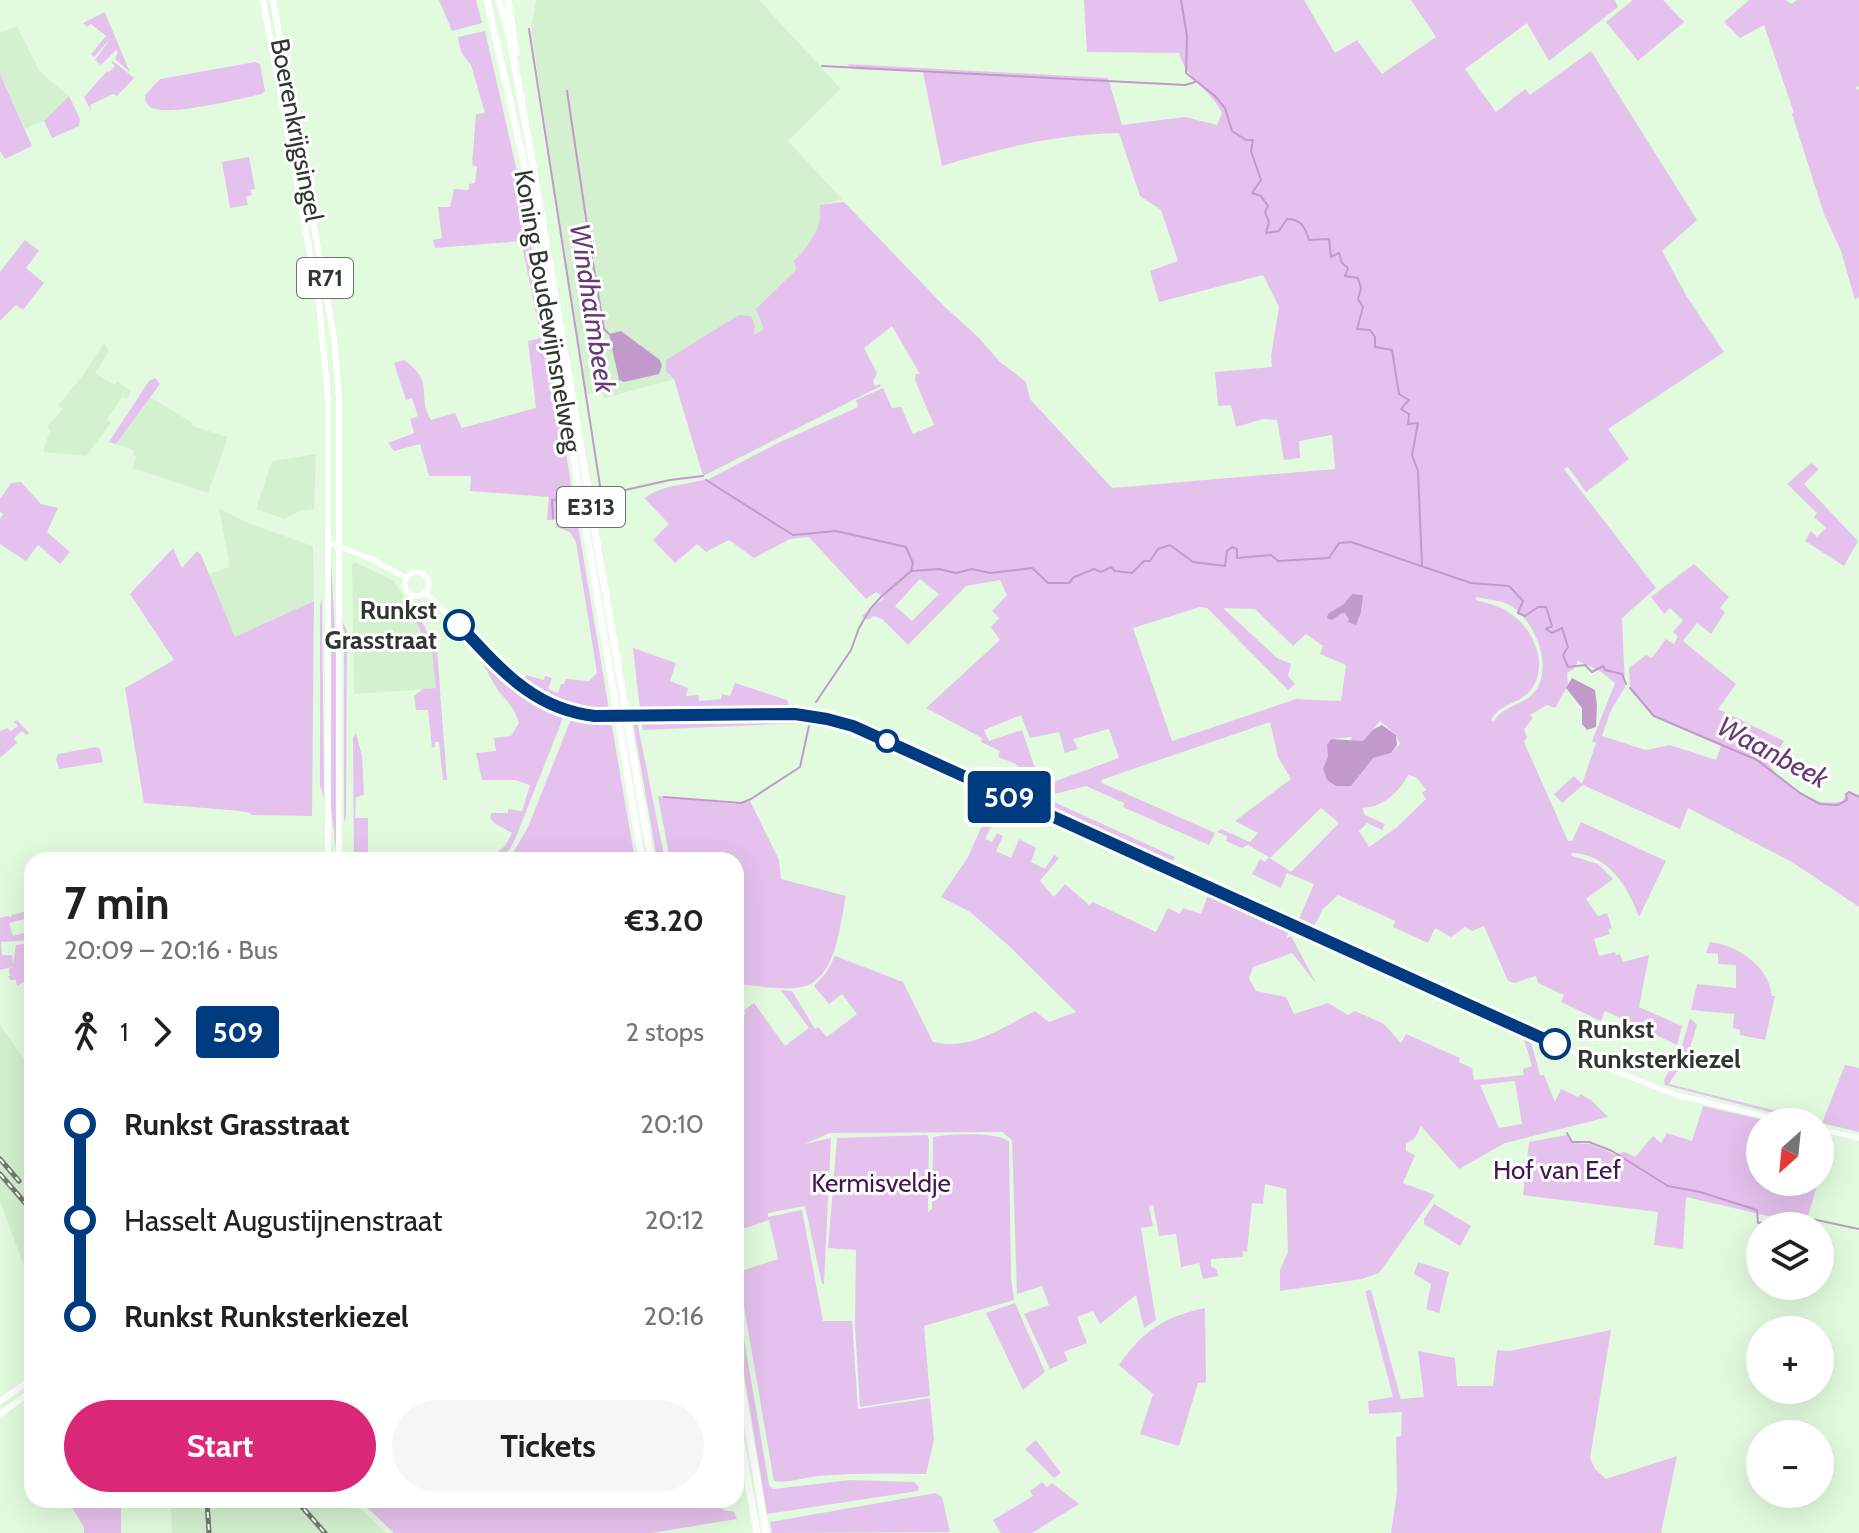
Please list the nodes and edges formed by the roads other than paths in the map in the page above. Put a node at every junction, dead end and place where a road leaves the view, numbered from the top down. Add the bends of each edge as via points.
1 (263, 0) edge
2 (273, 0) edge
3 (484, 0) edge
4 (499, 0) edge
5 (508, 0) edge
6 (514, 67) junction
7 (328, 542) junction
8 (339, 546) junction
9 (407, 578) junction
10 (426, 593) junction
11 (328, 852) edge
12 (339, 852) edge
13 (641, 852) edge
14 (650, 852) edge
15 (1746, 1112) edge
16 (1834, 1132) edge
17 (1859, 1138) edge
18 (24, 1384) edge
19 (24, 1397) edge
20 (0, 1401) edge
21 (744, 1403) edge
22 (0, 1414) edge
23 (744, 1459) edge
24 (757, 1533) edge
25 (766, 1533) edge

1 - 7 highway, Boerenkrijgsingel / R71 via 324,340
2 - 8 highway, Boerenkrijgsingel / R71 via 334,338
3 - 13 highway, Koning Boudewijnsnelweg / E313 via 526,175
4 - 6 highway, Koning Boudewijnsnelweg / E313
5 - 6 highway
6 - 14 highway, Koning Boudewijnsnelweg / E313
7 - 8 street
7 - 11 highway, R71
8 - 9 street
8 - 12 highway, R71
9 - 10 street via 409,593
9 - 10 street via 416,572 425,575
10 - 15 street via 524,690 570,711 595,716 795,714 843,723 1631,1078
16 - 17 street
18 - 20 highway
19 - 22 highway
21 - 25 highway
23 - 24 highway

